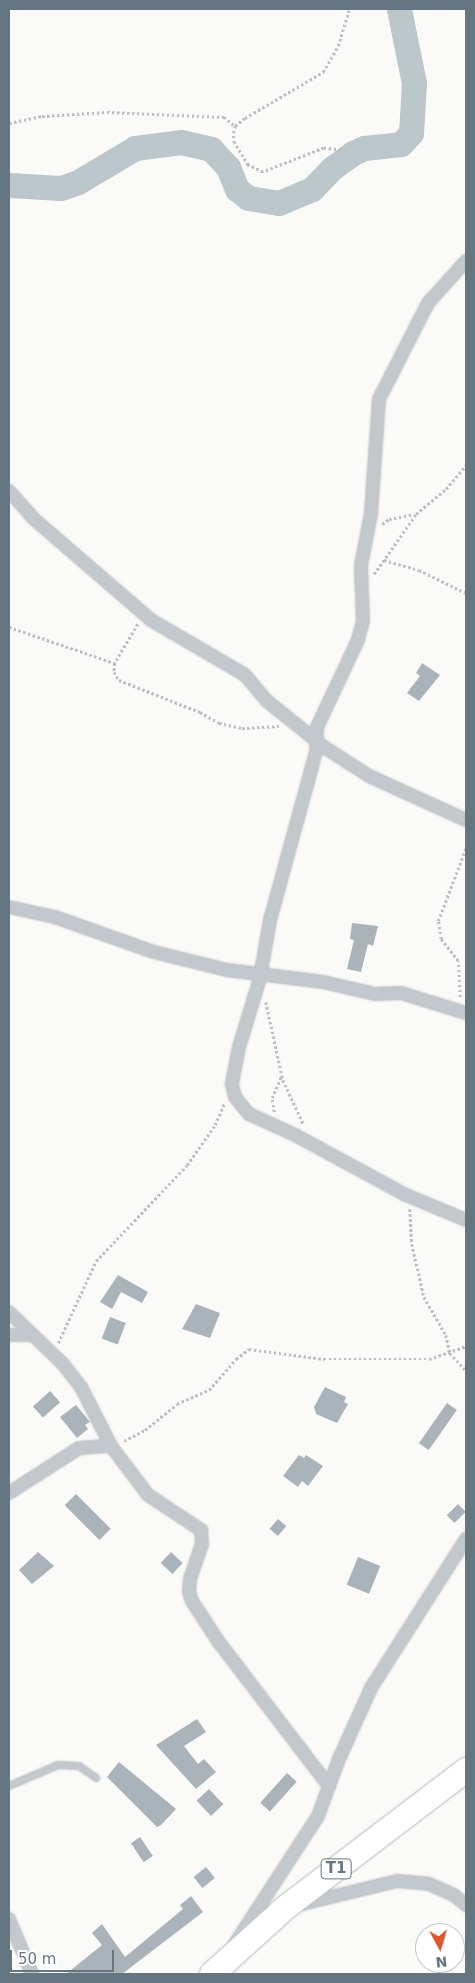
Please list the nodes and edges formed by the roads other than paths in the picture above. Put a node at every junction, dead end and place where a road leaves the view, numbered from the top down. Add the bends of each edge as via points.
1 (466, 261) edge
2 (9, 491) edge
3 (317, 739) junction
4 (466, 820) edge
5 (9, 907) edge
6 (259, 978) junction
7 (464, 1008) edge
8 (466, 1220) edge
9 (9, 1312) edge
10 (9, 1334) edge
11 (30, 1335) junction
12 (111, 1446) junction
13 (9, 1493) edge
14 (466, 1539) edge
15 (466, 1770) edge
16 (96, 1778) dead end
17 (9, 1786) edge
18 (329, 1786) junction
19 (466, 1904) edge
20 (285, 1908) junction
21 (9, 1919) edge
22 (218, 1970) edge
23 (32, 1974) edge

1 - 3 street via 428,302 379,399 371,514 364,540 363,621 358,640 321,717
2 - 3 street via 34,519 144,614 236,668 268,701
3 - 4 street via 369,776
3 - 6 street via 270,920
5 - 6 street via 64,920 154,952
6 - 7 street via 323,982 375,994 413,995
6 - 8 street via 232,1084 242,1108 414,1199
9 - 11 street
10 - 11 street
11 - 12 street via 59,1361 91,1402
12 - 13 street via 79,1448
12 - 18 street via 148,1495 201,1530 202,1544 190,1579 192,1601 218,1641
14 - 18 street via 372,1688
15 - 20 highway, T1
16 - 17 lane via 79,1766 58,1765
18 - 22 street via 310,1830
19 - 20 street via 429,1884 397,1881
20 - 22 highway, T1
21 - 23 street

